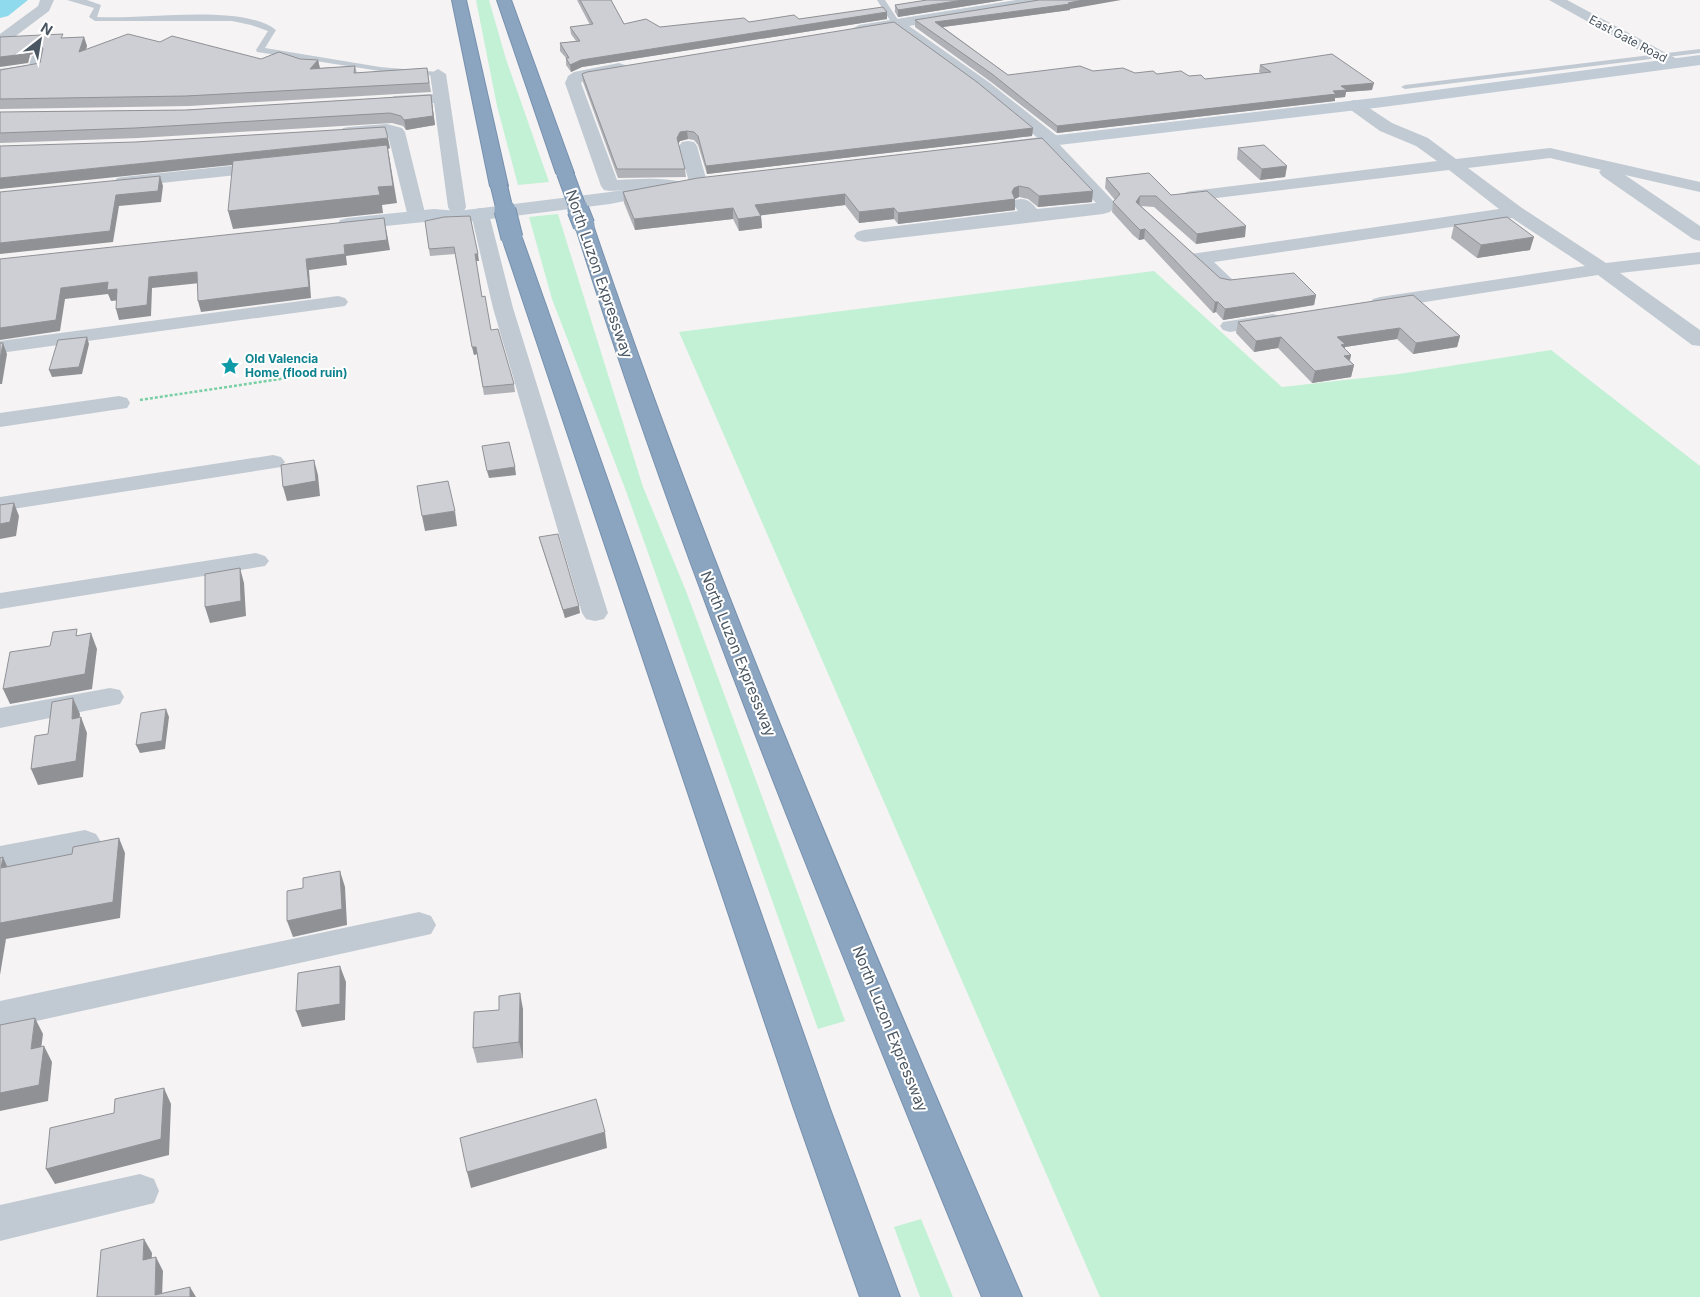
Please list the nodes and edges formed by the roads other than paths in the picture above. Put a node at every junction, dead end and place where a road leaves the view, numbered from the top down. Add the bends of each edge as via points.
1 (47, 0) edge
2 (71, 0) edge
3 (459, 0) edge
4 (504, 0) edge
5 (882, 0) edge
6 (1043, 0) edge
7 (1556, 0) edge
8 (896, 23) junction
9 (847, 31) edge
10 (0, 41) edge
11 (1700, 51) edge
12 (37, 59) dead end
13 (1667, 60) junction
14 (1700, 60) edge
15 (637, 65) edge
16 (0, 74) edge
17 (438, 74) joint
18 (1405, 87) dead end
19 (440, 98) junction
20 (1364, 100) junction
21 (379, 102) edge
22 (331, 133) edge
23 (1049, 140) junction
24 (1422, 142) junction
25 (688, 146) dead end
26 (990, 148) edge
27 (402, 154) junction
28 (382, 156) edge
29 (1595, 163) junction
30 (283, 166) edge
31 (1451, 166) junction
32 (716, 180) edge
33 (698, 182) junction
34 (106, 184) edge
35 (677, 186) junction
36 (1700, 187) edge
37 (1192, 196) edge
38 (457, 206) junction
39 (1515, 212) junction
40 (480, 214) junction
41 (426, 216) junction
42 (328, 226) edge
43 (1700, 235) edge
44 (864, 236) dead end
45 (1183, 245) edge
46 (1198, 258) junction
47 (1700, 258) edge
48 (1602, 269) junction
49 (1226, 283) edge
50 (338, 302) dead end
51 (1360, 306) edge
52 (1295, 316) edge
53 (1230, 326) dead end
54 (1700, 340) edge
55 (0, 346) edge
56 (119, 403) road end
57 (0, 420) edge
58 (274, 462) dead end
59 (0, 504) edge
60 (256, 561) dead end
61 (0, 600) edge
62 (595, 613) dead end
63 (110, 697) dead end
64 (0, 718) edge
65 (85, 842) dead end
66 (0, 858) edge
67 (419, 925) dead end
68 (0, 1015) edge
69 (140, 1191) dead end
70 (0, 1223) edge
71 (880, 1297) edge
72 (1002, 1297) edge

1 - 10 street via 44,8
2 - 17 lane via 98,7 95,19 210,18 256,24 272,30 260,50 380,69
3 - 71 highway, bridge via 512,238 812,1109
4 - 72 highway, North Luzon Expressway, bridge via 584,225 631,370 711,588
5 - 8 lane
6 - 8 street
7 - 13 street, East Gate Road
8 - 9 street
8 - 23 street via 984,86
11 - 13 lane
12 - 16 street via 37,68
13 - 14 main road
13 - 18 lane
13 - 20 main road
15 - 35 street via 582,74 573,83 610,186 655,183
17 - 19 street
19 - 21 street
19 - 38 street
20 - 23 main road
20 - 24 street via 1386,127
20 - 24 street via 1420,132
22 - 27 street via 392,130 396,132
23 - 26 main road
23 - 44 street via 1108,205 1103,208 1027,210
24 - 31 street
25 - 33 street
27 - 28 street
27 - 41 street
29 - 31 street via 1550,153
29 - 36 street
29 - 43 street
30 - 34 street
31 - 37 street
31 - 39 street
32 - 33 main road
33 - 35 main road
35 - 38 main road via 622,188
35 - 40 main road
38 - 41 main road
39 - 46 street
39 - 48 street via 1572,246
40 - 41 main road
40 - 62 street via 503,308
41 - 42 main road
45 - 46 street
46 - 49 street
47 - 48 street
48 - 51 street
48 - 54 street
50 - 55 street
52 - 53 street
56 - 57 street
58 - 59 street
60 - 61 street
63 - 64 street
65 - 66 street
67 - 68 street
69 - 70 street

